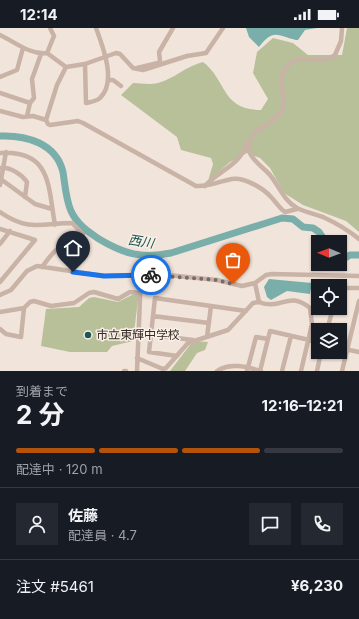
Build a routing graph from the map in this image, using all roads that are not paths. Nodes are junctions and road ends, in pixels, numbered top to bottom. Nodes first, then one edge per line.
1 (50, 28) edge
2 (96, 28) edge
3 (172, 28) edge
4 (223, 28) edge
5 (342, 28) edge
6 (0, 35) edge
7 (23, 48) junction
8 (47, 53) junction
9 (41, 54) junction
10 (106, 56) junction
11 (85, 64) junction
12 (66, 67) junction
13 (136, 68) junction
14 (0, 77) edge
15 (108, 80) junction
16 (121, 86) dead end
17 (0, 93) edge
18 (30, 103) junction
19 (0, 111) edge
20 (27, 116) junction
21 (46, 120) junction
22 (249, 143) junction
23 (0, 152) edge
24 (6, 152) junction
25 (2, 168) edge
26 (2, 180) junction
27 (0, 185) edge
28 (203, 187) junction
29 (25, 197) junction
30 (297, 208) junction
31 (52, 209) junction
32 (0, 212) edge
33 (55, 225) junction
34 (0, 229) edge
35 (10, 231) junction
36 (359, 239) edge
37 (0, 244) edge
38 (42, 267) junction
39 (141, 275) junction
40 (2, 276) edge
41 (359, 276) edge
42 (0, 282) edge
43 (254, 283) junction
44 (347, 288) edge
45 (359, 288) edge
46 (140, 293) junction
47 (0, 295) edge
48 (359, 301) edge
49 (259, 302) junction
50 (212, 306) junction
51 (24, 308) junction
52 (246, 311) junction
53 (0, 312) edge
54 (153, 316) junction
55 (209, 323) junction
56 (0, 329) edge
57 (151, 335) junction
58 (207, 336) junction
59 (291, 336) junction
60 (268, 339) junction
61 (193, 340) junction
62 (309, 340) junction
63 (347, 349) joint
64 (359, 352) edge
65 (177, 356) junction
66 (137, 358) junction
67 (320, 359) edge
68 (345, 359) edge
69 (248, 369) edge
70 (137, 371) edge
71 (217, 371) edge
72 (260, 371) edge
73 (282, 371) edge
74 (301, 371) edge
75 (317, 371) edge
76 (342, 371) edge

1 - 8 street
2 - 10 street
3 - 13 street
4 - 13 street
5 - 22 street
6 - 7 street
7 - 9 street
7 - 14 street
8 - 9 street
8 - 12 street
9 - 18 street
10 - 11 street
10 - 13 street
10 - 15 street
11 - 12 street
11 - 15 street
12 - 21 street
15 - 16 street
17 - 18 street
18 - 20 street
19 - 20 street
20 - 21 street
21 - 28 street
22 - 28 street
22 - 30 street
23 - 24 street
24 - 25 street
24 - 31 street
25 - 26 street
25 - 29 street
26 - 27 street
26 - 29 street
28 - 30 street
29 - 31 street
30 - 36 street
31 - 33 street
32 - 33 street
33 - 38 street
34 - 35 street
35 - 37 street
35 - 40 street
38 - 39 street
38 - 47 street
39 - 43 street
39 - 46 street
40 - 42 street
41 - 43 street
43 - 49 street
44 - 45 street
46 - 51 street
46 - 66 street
48 - 63 street
49 - 52 street
49 - 62 street
50 - 52 street
50 - 54 street
50 - 55 street
51 - 53 street
51 - 56 street
52 - 58 street
54 - 55 street
54 - 57 street
55 - 58 street
57 - 61 street
57 - 65 street
58 - 61 street
59 - 60 street
59 - 62 street
59 - 73 street
60 - 69 street
60 - 72 street
61 - 65 street
62 - 74 street
63 - 64 street
65 - 66 street
66 - 70 street
67 - 75 street
68 - 76 street
69 - 71 street
69 - 72 street

